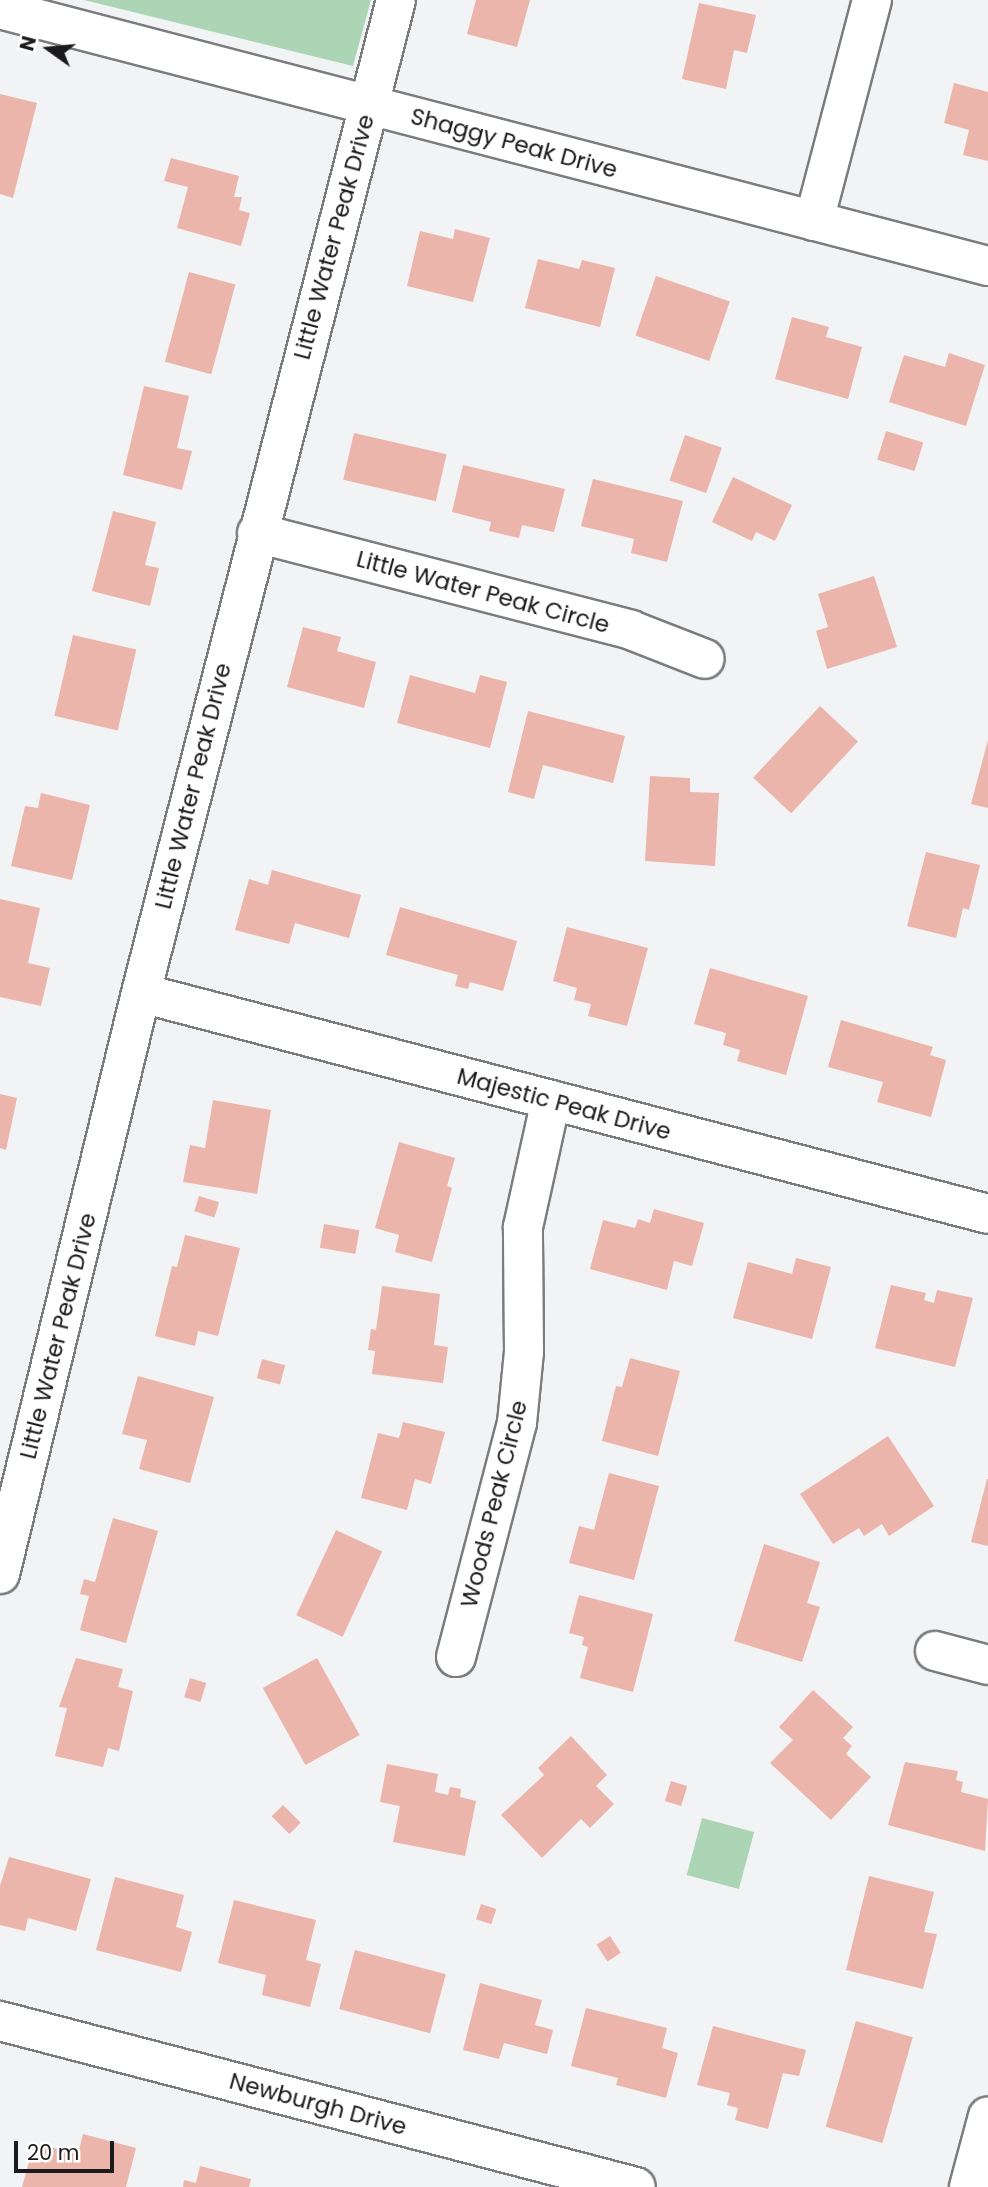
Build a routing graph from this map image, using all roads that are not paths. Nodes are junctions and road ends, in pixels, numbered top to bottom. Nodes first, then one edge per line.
1 (396, 0) edge
2 (872, 0) edge
3 (0, 9) edge
4 (369, 105) junction
5 (814, 221) junction
6 (988, 266) edge
7 (257, 533) junction
8 (705, 659) dead end
9 (141, 993) junction
10 (551, 1100) junction
11 (988, 1213) edge
12 (3, 1550) edge
13 (935, 1651) dead end
14 (456, 1657) dead end
15 (988, 1664) edge
16 (0, 2021) edge
17 (988, 2116) edge
18 (636, 2187) edge
19 (969, 2187) edge

1 - 4 street, Little Water Peak Drive
2 - 5 street
3 - 4 street, Shaggy Peak Drive
4 - 5 street, Shaggy Peak Drive
4 - 7 street, Little Water Peak Drive
5 - 6 street, Shaggy Peak Drive
7 - 8 street, Little Water Peak Circle
7 - 9 street, Little Water Peak Drive
9 - 10 street, Majestic Peak Drive
9 - 12 street, Little Water Peak Drive
10 - 11 street, Majestic Peak Drive
10 - 14 street, Woods Peak Circle
13 - 15 street
16 - 18 street, Newburgh Drive
17 - 19 street

